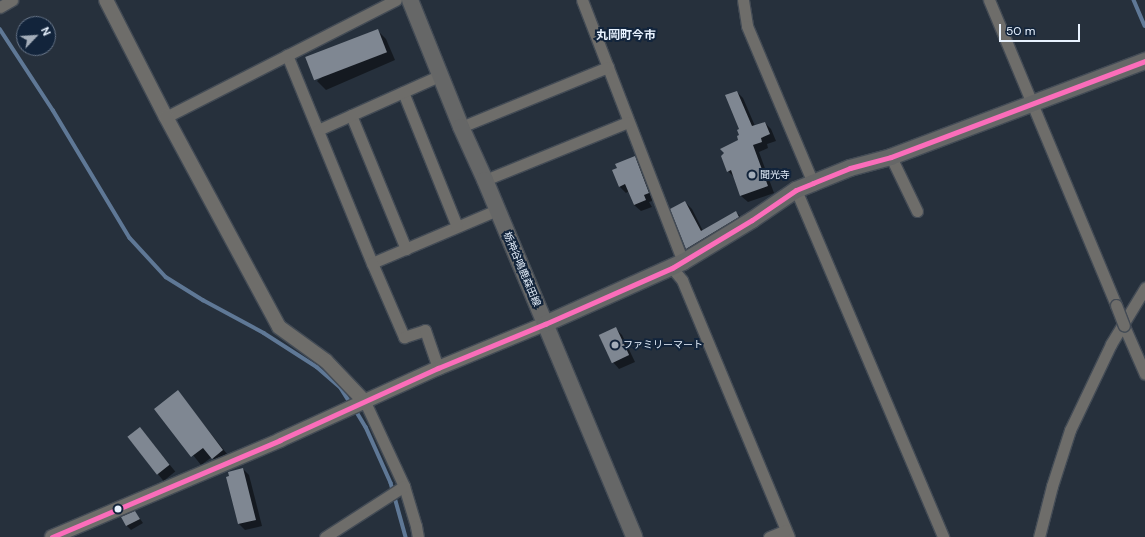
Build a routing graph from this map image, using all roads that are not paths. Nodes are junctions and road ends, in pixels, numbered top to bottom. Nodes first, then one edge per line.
1 (12, 0) edge
2 (106, 0) edge
3 (396, 0) edge
4 (410, 0) edge
5 (582, 0) edge
6 (743, 0) edge
7 (989, 0) edge
8 (0, 7) edge
9 (287, 55) junction
10 (1145, 62) edge
11 (608, 67) junction
12 (441, 75) junction
13 (403, 92) junction
14 (1032, 104) junction
15 (351, 115) junction
16 (166, 117) junction
17 (628, 122) junction
18 (461, 127) junction
19 (318, 130) junction
20 (891, 156) junction
21 (485, 180) junction
22 (813, 183) junction
23 (796, 190) junction
24 (497, 210) junction
25 (916, 211) dead end
26 (457, 226) junction
27 (406, 249) junction
28 (372, 263) junction
29 (677, 265) junction
30 (1145, 288) edge
31 (546, 324) junction
32 (438, 368) junction
33 (1145, 374) edge
34 (357, 405) junction
35 (404, 486) junction
36 (787, 533) edge
37 (52, 537) edge
38 (325, 537) edge
39 (418, 537) edge
40 (634, 537) edge
41 (769, 537) edge
42 (942, 537) edge
43 (1040, 537) edge

1 - 8 street
2 - 16 street
3 - 9 street
4 - 12 main road, 栃神谷鳴鹿森田線
5 - 11 street
6 - 22 street
7 - 14 street
9 - 16 street
9 - 19 street
10 - 14 main road
11 - 17 street
11 - 18 street
12 - 13 street
12 - 18 main road, 栃神谷鳴鹿森田線
13 - 15 street
13 - 26 street
14 - 20 main road
14 - 33 street, bridge
15 - 19 street
15 - 27 street
16 - 34 street
17 - 21 street
17 - 29 street
18 - 21 main road, 栃神谷鳴鹿森田線
19 - 28 street
20 - 22 main road
20 - 25 street
21 - 24 main road, 栃神谷鳴鹿森田線
22 - 23 main road
23 - 29 main road
23 - 42 street
24 - 26 street
24 - 31 main road, 栃神谷鳴鹿森田線
26 - 27 street
27 - 28 street
28 - 32 street
29 - 31 main road
29 - 36 street
30 - 43 street
31 - 32 street
31 - 40 main road, 栃神谷鳴鹿森田線
32 - 34 street
34 - 35 street
34 - 37 street
35 - 38 street
35 - 39 street
36 - 41 street

